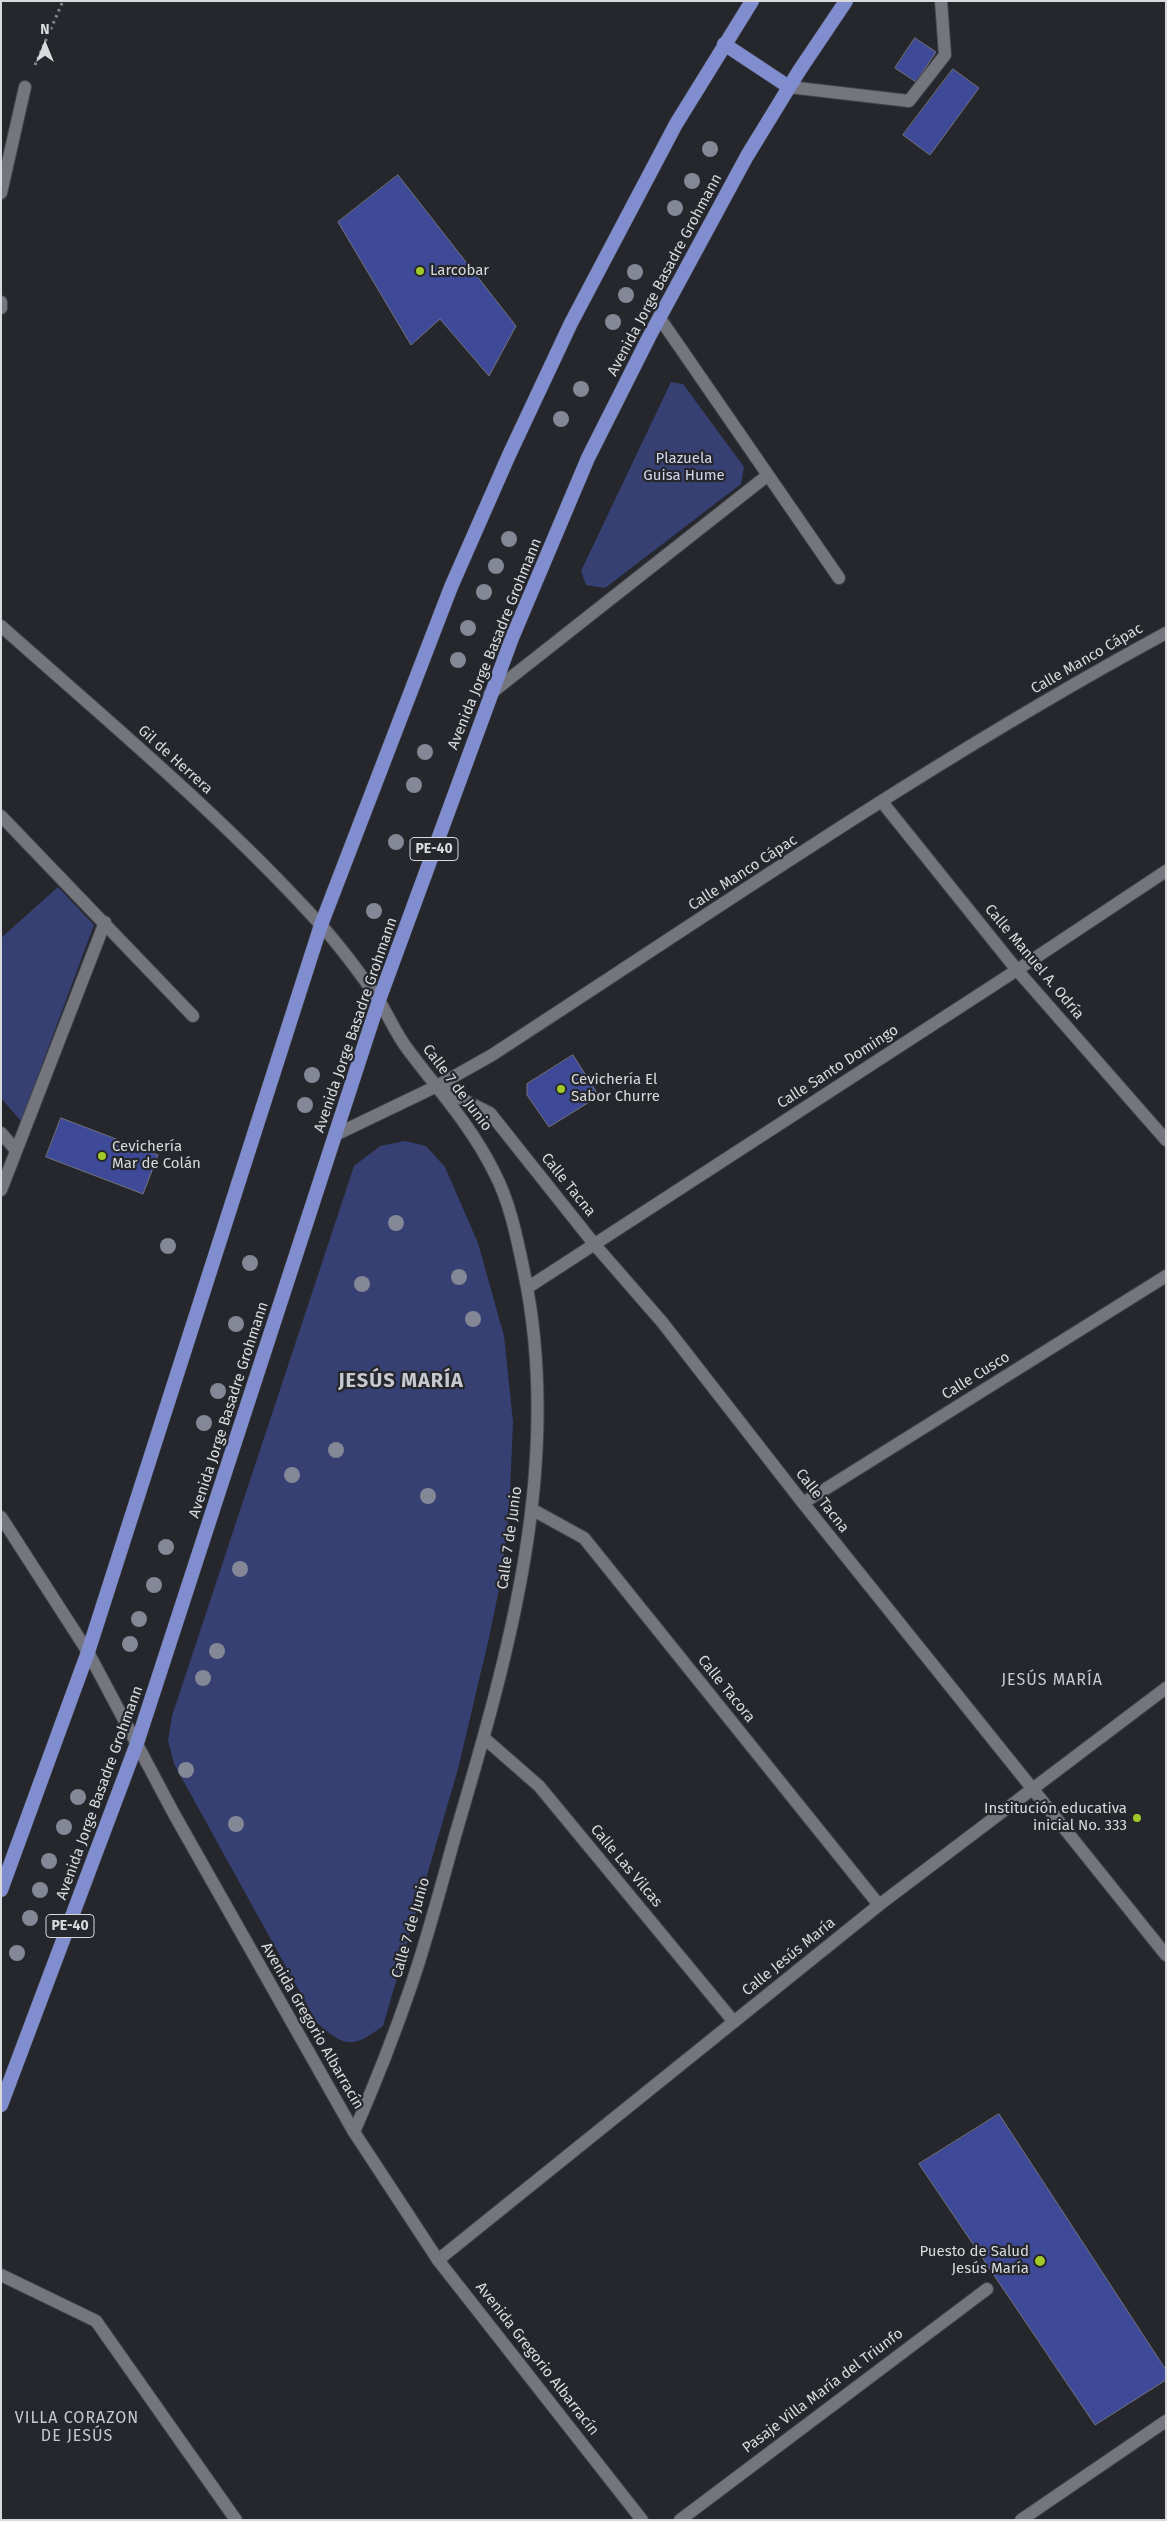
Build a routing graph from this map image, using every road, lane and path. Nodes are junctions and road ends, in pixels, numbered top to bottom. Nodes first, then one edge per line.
1 (63, 1) edge
2 (752, 1) edge
3 (846, 1) edge
4 (941, 1) edge
5 (724, 44) junction
6 (789, 87) junction
7 (25, 88) joint
8 (1, 193) edge
9 (1, 302) edge
10 (1, 308) edge
11 (659, 317) junction
12 (768, 475) junction
13 (839, 578) dead end
14 (1, 626) edge
15 (1166, 633) edge
16 (490, 694) junction
17 (882, 802) junction
18 (1, 816) edge
19 (1166, 871) edge
20 (105, 922) junction
21 (321, 925) junction
22 (1017, 970) junction
23 (379, 1000) junction
24 (193, 1016) dead end
25 (437, 1086) junction
26 (1, 1133) edge
27 (335, 1135) junction
28 (1166, 1140) edge
29 (16, 1150) junction
30 (1, 1190) edge
31 (595, 1245) junction
32 (1166, 1276) edge
33 (527, 1288) junction
34 (803, 1503) junction
35 (533, 1510) junction
36 (1, 1517) edge
37 (88, 1652) junction
38 (1166, 1688) edge
39 (484, 1738) junction
40 (136, 1746) junction
41 (1033, 1789) junction
42 (1, 1890) edge
43 (879, 1905) junction
44 (1166, 1955) edge
45 (734, 2022) junction
46 (1, 2105) edge
47 (354, 2132) junction
48 (438, 2260) junction
49 (1, 2276) edge
50 (986, 2289) dead end
51 (1166, 2421) edge
52 (236, 2520) edge
53 (642, 2520) edge
54 (680, 2520) edge
55 (1021, 2520) edge

1 - 7 path
2 - 5 highway
3 - 6 highway, Avenida Jorge Basadre Grohmann / PE-40
4 - 6 street
5 - 6 highway
5 - 21 highway
6 - 11 highway, Avenida Jorge Basadre Grohmann / PE-40
7 - 8 street
9 - 10 street
11 - 12 street
11 - 16 highway, Avenida Jorge Basadre Grohmann / PE-40
12 - 13 street
12 - 16 street
14 - 21 street, Gil de Herrera
15 - 17 street, Calle Manco Cápac
16 - 23 highway, Avenida Jorge Basadre Grohmann / PE-40
17 - 22 street, Calle Manuel A. Odría
17 - 25 street, Calle Manco Cápac
18 - 20 street
19 - 22 street, Calle Santo Domingo
20 - 24 street
20 - 29 street
21 - 23 street, Calle 7 de Junio
21 - 37 highway
22 - 28 street, Calle Manuel A. Odría
22 - 31 street, Calle Santo Domingo
23 - 25 street, Calle 7 de Junio
23 - 27 highway, Avenida Jorge Basadre Grohmann / PE-40
25 - 27 street, Calle Manco Cápac
25 - 31 street, Calle Tacna
25 - 33 street, Calle 7 de Junio
26 - 29 street
27 - 40 highway, Avenida Jorge Basadre Grohmann / PE-40
29 - 30 street
31 - 33 street, Calle Santo Domingo
31 - 34 street, Calle Tacna
32 - 34 street, Calle Cusco
33 - 35 street, Calle 7 de Junio
34 - 41 street, Calle Tacna
35 - 39 street, Calle 7 de Junio
35 - 43 street, Calle Tacora
36 - 37 street, Avenida Gregorio Albarracín
37 - 40 street, Avenida Gregorio Albarracín
37 - 42 highway
38 - 41 street, Calle Jesús María
39 - 45 street, Calle Las Vilcas
39 - 47 street, Calle 7 de Junio
40 - 46 highway, Avenida Jorge Basadre Grohmann / PE-40
40 - 47 street, Avenida Gregorio Albarracín
41 - 43 street, Calle Jesús María
41 - 44 street, Calle Tacna
43 - 45 street, Calle Jesús María
45 - 48 street, Calle Jesús María
47 - 48 street, Avenida Gregorio Albarracín
48 - 53 street, Avenida Gregorio Albarracín
49 - 52 street
50 - 54 street, Pasaje Villa María del Triunfo
51 - 55 street

